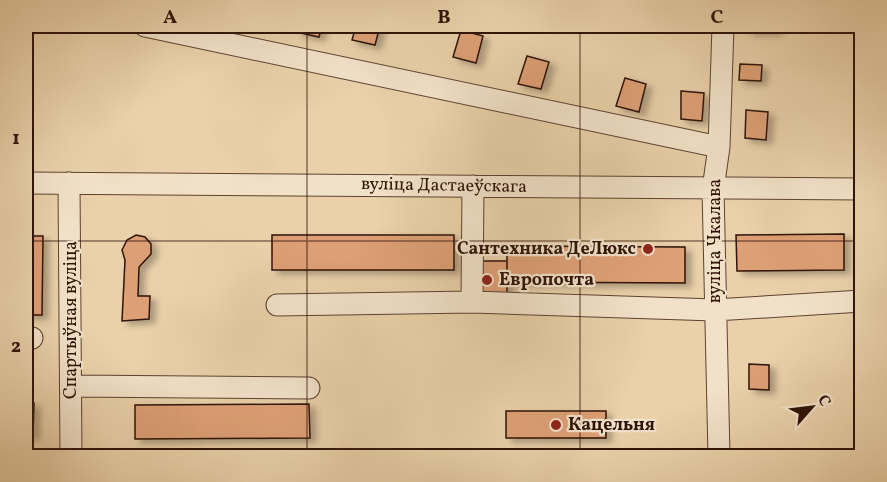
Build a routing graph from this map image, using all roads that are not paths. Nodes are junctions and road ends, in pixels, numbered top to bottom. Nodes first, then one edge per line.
1 (145, 26) edge
2 (723, 26) edge
3 (718, 147) junction
4 (26, 183) edge
5 (69, 183) junction
6 (473, 186) junction
7 (713, 189) junction
8 (861, 189) edge
9 (472, 302) junction
10 (861, 302) edge
11 (276, 305) dead end
12 (716, 310) junction
13 (72, 386) junction
14 (309, 388) dead end
15 (71, 456) edge
16 (719, 456) edge

1 - 3 street
2 - 3 street, вуліца Чкалава
3 - 7 street, вуліца Чкалава
4 - 5 street, вуліца Дастаеўскага
5 - 6 street, вуліца Дастаеўскага
5 - 13 street, Спартыўная вуліца
6 - 7 street, вуліца Дастаеўскага
6 - 9 street
7 - 8 street, вуліца Дастаеўскага
7 - 12 street, вуліца Чкалава
9 - 11 street
9 - 12 street
10 - 12 street
12 - 16 street, вуліца Чкалава
13 - 14 street
13 - 15 street, Спартыўная вуліца

